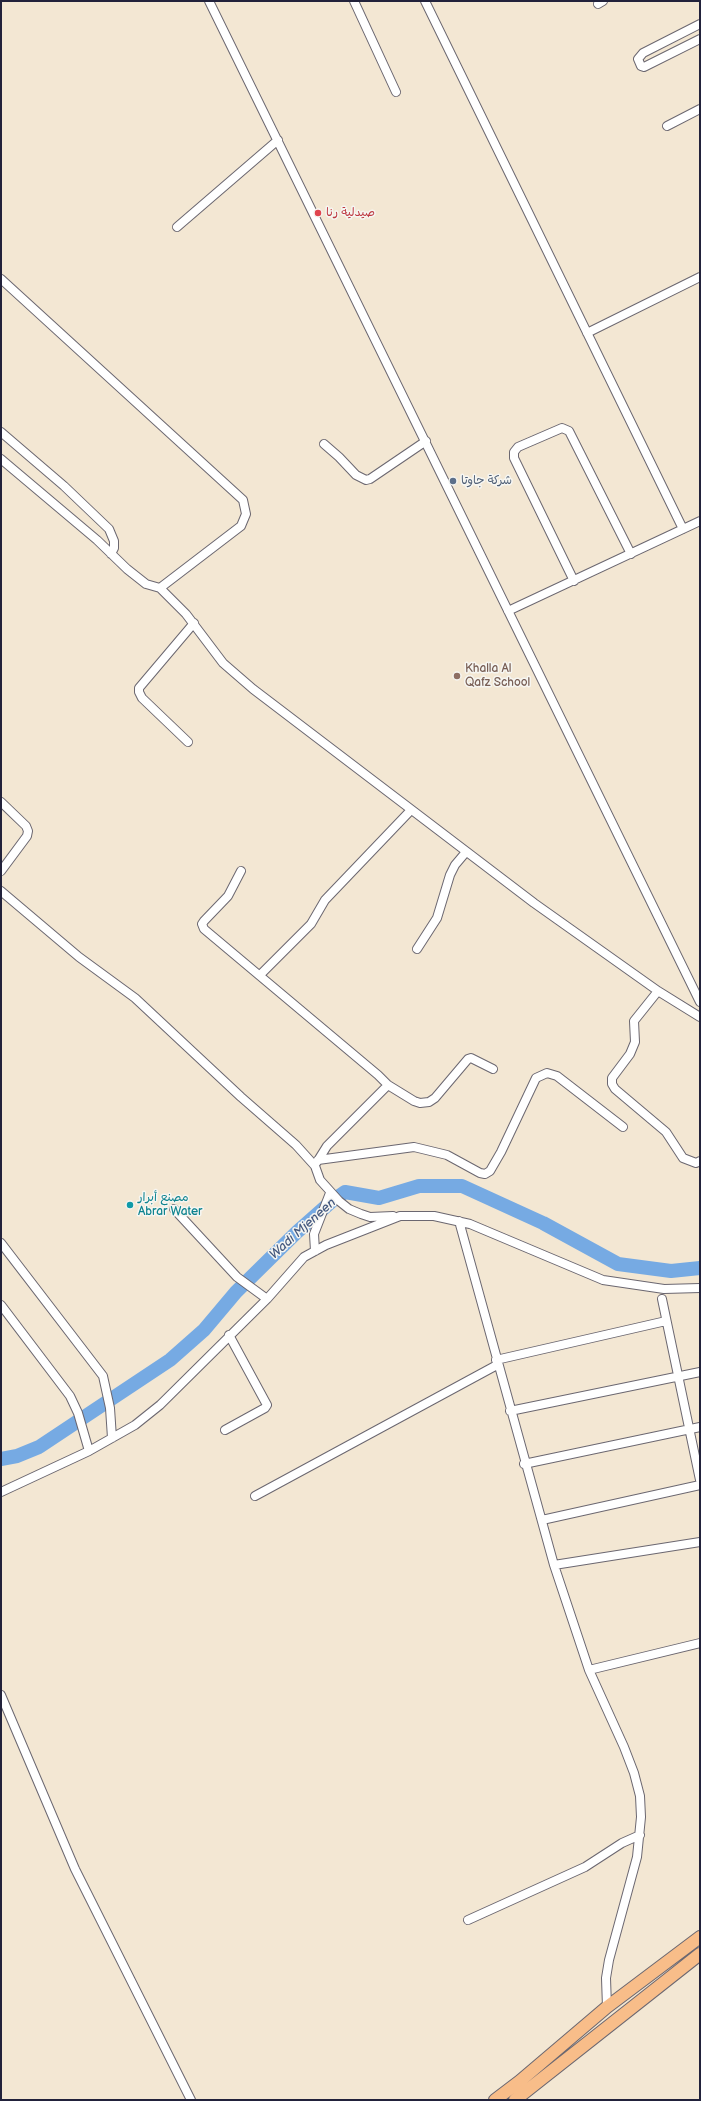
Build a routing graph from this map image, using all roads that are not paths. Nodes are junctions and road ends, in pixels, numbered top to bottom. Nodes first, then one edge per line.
1 (209, 1) edge
2 (354, 1) edge
3 (425, 1) edge
4 (700, 24) edge
5 (700, 39) edge
6 (396, 92) dead end
7 (700, 109) edge
8 (667, 126) dead end
9 (278, 140) junction
10 (177, 227) dead end
11 (700, 277) edge
12 (1, 279) edge
13 (587, 333) junction
14 (1, 432) edge
15 (426, 441) junction
16 (324, 444) dead end
17 (1, 459) edge
18 (699, 524) edge
19 (683, 529) junction
20 (111, 554) junction
21 (631, 554) junction
22 (574, 582) junction
23 (160, 588) junction
24 (508, 611) junction
25 (194, 623) junction
26 (188, 742) dead end
27 (1, 802) edge
28 (411, 810) junction
29 (466, 852) junction
30 (1, 871) edge
31 (242, 871) dead end
32 (1, 891) edge
33 (417, 949) dead end
34 (260, 976) junction
35 (697, 987) edge
36 (658, 990) junction
37 (700, 1002) edge
38 (700, 1017) edge
39 (493, 1069) dead end
40 (388, 1085) junction
41 (622, 1127) dead end
42 (700, 1161) edge
43 (316, 1163) junction
44 (330, 1193) junction
45 (174, 1209) dead end
46 (400, 1216) junction
47 (459, 1220) junction
48 (1, 1243) edge
49 (315, 1251) junction
50 (700, 1288) edge
51 (267, 1299) junction
52 (662, 1299) dead end
53 (2, 1309) edge
54 (666, 1321) junction
55 (229, 1335) junction
56 (497, 1362) junction
57 (700, 1372) edge
58 (678, 1377) junction
59 (510, 1411) junction
60 (700, 1427) edge
61 (689, 1429) junction
62 (225, 1430) dead end
63 (112, 1438) junction
64 (88, 1451) junction
65 (524, 1464) junction
66 (700, 1480) edge
67 (700, 1485) edge
68 (1, 1492) edge
69 (255, 1496) dead end
70 (542, 1520) junction
71 (700, 1542) edge
72 (554, 1565) junction
73 (700, 1643) edge
74 (589, 1670) junction
75 (1, 1695) edge
76 (640, 1835) junction
77 (468, 1920) dead end
78 (700, 1937) edge
79 (700, 1954) edge
80 (607, 2006) junction
81 (192, 2100) edge
82 (495, 2100) edge
83 (515, 2100) edge

1 - 9 street
2 - 6 street
3 - 13 street
4 - 5 street
7 - 8 street
9 - 10 street
9 - 15 street
11 - 13 street
12 - 23 street
13 - 19 street
14 - 20 street
15 - 16 street
15 - 24 street
17 - 20 street
18 - 19 street
19 - 21 street
20 - 23 street
21 - 22 street
21 - 22 street
22 - 24 street
23 - 25 street
24 - 35 street
25 - 26 street
25 - 28 street
27 - 30 street
28 - 29 street
28 - 34 street
29 - 33 street
29 - 36 street
31 - 34 street
32 - 43 street
34 - 40 street
35 - 37 street
36 - 38 street
36 - 42 street
39 - 40 street
40 - 43 street
41 - 43 street
43 - 44 street
44 - 46 street
44 - 49 street
45 - 51 street
46 - 47 street
46 - 49 street
47 - 50 street
47 - 56 street
48 - 63 street
49 - 51 street
51 - 55 street
52 - 54 street
53 - 64 street
54 - 56 street
54 - 58 street
55 - 62 street
55 - 63 street
56 - 59 street
56 - 69 street
57 - 58 street
58 - 59 street
58 - 61 street
59 - 65 street
60 - 61 street
61 - 65 street
61 - 66 street
63 - 64 street
64 - 68 street
65 - 70 street
67 - 70 street
70 - 72 street
71 - 72 street
72 - 74 street
73 - 74 street
74 - 76 street
75 - 81 street
76 - 77 street
76 - 80 street
78 - 80 highway
79 - 83 highway
80 - 82 highway

